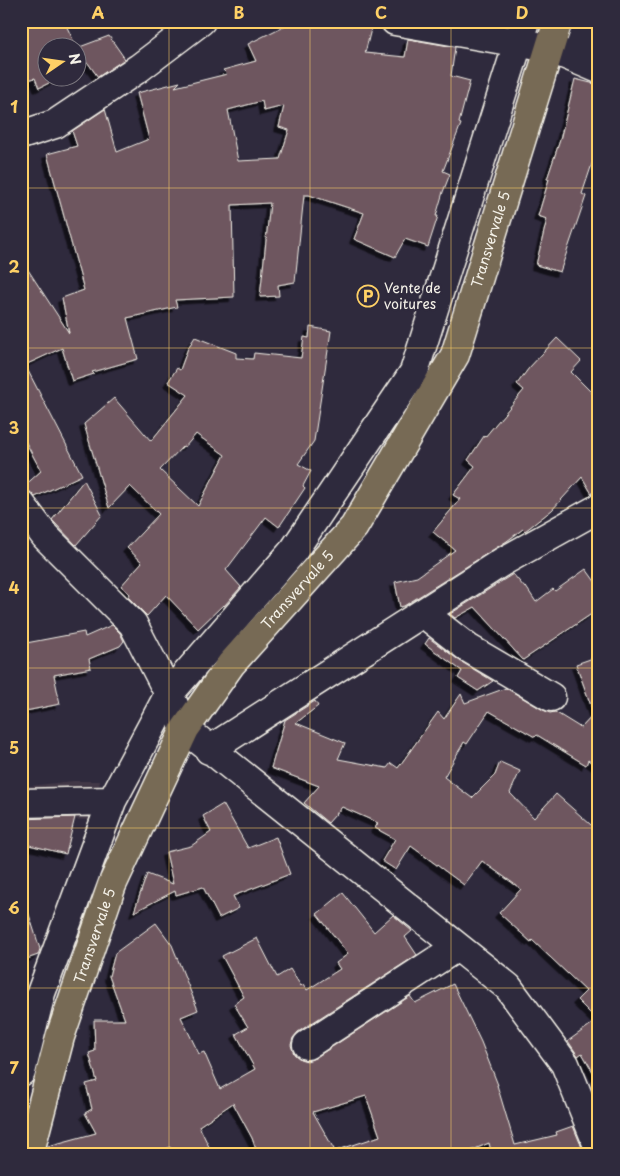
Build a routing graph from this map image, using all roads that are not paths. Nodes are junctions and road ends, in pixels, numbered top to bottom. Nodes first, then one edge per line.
1 (201, 21) edge
2 (395, 21) edge
3 (558, 21) edge
4 (589, 21) edge
5 (522, 32) edge
6 (549, 48) junction
7 (587, 64) edge
8 (21, 135) edge
9 (21, 504) edge
10 (599, 508) edge
11 (423, 613) junction
12 (169, 694) junction
13 (551, 697) dead end
14 (185, 729) junction
15 (209, 750) junction
16 (112, 801) junction
17 (21, 803) edge
18 (457, 947) junction
19 (307, 1045) dead end
20 (21, 1072) edge
21 (599, 1148) edge
22 (28, 1155) edge

1 - 8 street
2 - 5 street
3 - 6 main road, Transvervale 5
4 - 7 street
5 - 6 street
5 - 12 street
6 - 7 street
6 - 14 main road, Transvervale 5
9 - 12 street
10 - 11 street
11 - 13 street
11 - 15 street
12 - 14 street
12 - 16 street
14 - 15 street
14 - 22 main road, Transvervale 5
15 - 18 street
16 - 17 street
16 - 20 street
18 - 19 street
18 - 21 street

